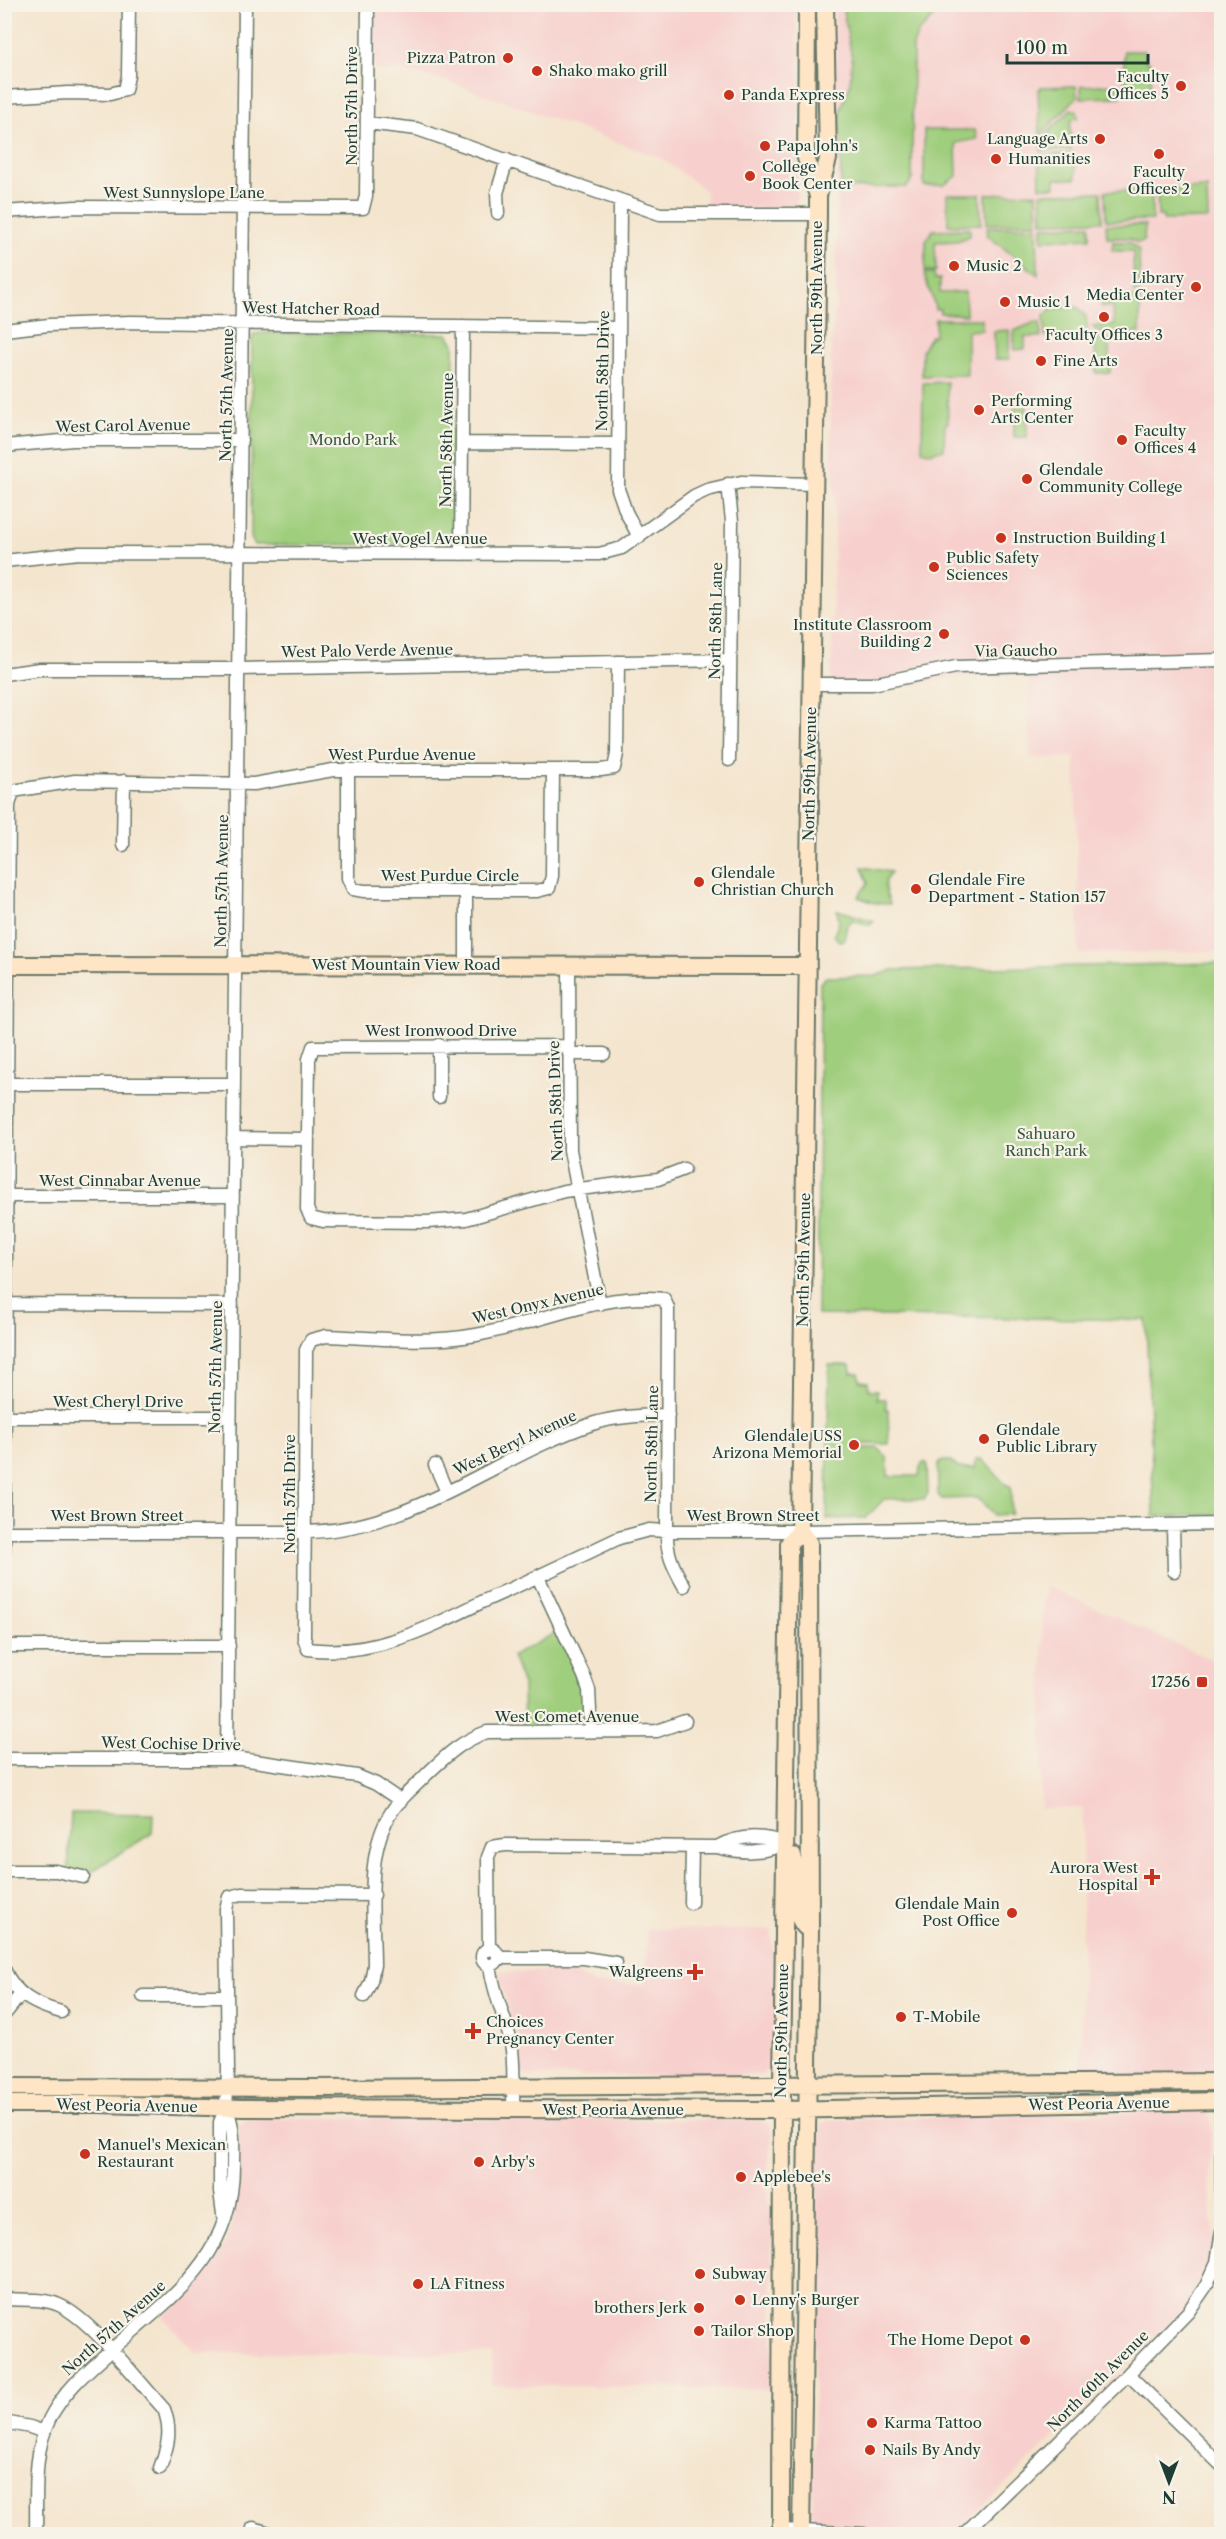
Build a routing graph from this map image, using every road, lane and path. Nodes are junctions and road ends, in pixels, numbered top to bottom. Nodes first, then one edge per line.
1 (129, 4) edge
2 (245, 4) edge
3 (368, 4) edge
4 (807, 4) edge
5 (825, 4) edge
6 (806, 36) junction
7 (4, 97) edge
8 (827, 114) junction
9 (367, 123) junction
10 (507, 160) junction
11 (818, 196) junction
12 (620, 200) junction
13 (243, 208) junction
14 (363, 208) joint
15 (4, 212) edge
16 (498, 213) dead end
17 (818, 214) junction
18 (242, 323) junction
19 (463, 326) junction
20 (618, 328) junction
21 (4, 330) edge
22 (241, 440) junction
23 (462, 443) junction
24 (617, 444) junction
25 (4, 446) edge
26 (728, 484) junction
27 (815, 484) junction
28 (639, 537) junction
29 (461, 554) junction
30 (240, 555) junction
31 (4, 561) edge
32 (730, 660) junction
33 (1221, 660) edge
34 (618, 662) junction
35 (239, 669) junction
36 (4, 674) edge
37 (812, 684) junction
38 (729, 760) dead end
39 (348, 770) junction
40 (553, 770) junction
41 (124, 782) junction
42 (238, 783) junction
43 (123, 845) dead end
44 (465, 891) junction
45 (7, 964) edge
46 (236, 964) junction
47 (466, 966) junction
48 (808, 966) junction
49 (569, 967) junction
50 (439, 1045) junction
51 (569, 1050) junction
52 (604, 1054) dead end
53 (8, 1084) junction
54 (234, 1084) junction
55 (439, 1097) dead end
56 (234, 1138) junction
57 (308, 1139) junction
58 (684, 1169) dead end
59 (576, 1189) junction
60 (7, 1196) junction
61 (233, 1196) junction
62 (664, 1299) joint
63 (6, 1304) junction
64 (600, 1304) junction
65 (232, 1305) junction
66 (311, 1340) joint
67 (668, 1415) junction
68 (5, 1417) edge
69 (230, 1417) junction
70 (435, 1465) dead end
71 (447, 1492) junction
72 (1221, 1524) edge
73 (1173, 1525) junction
74 (230, 1531) junction
75 (666, 1531) junction
76 (800, 1531) junction
77 (5, 1532) edge
78 (305, 1532) junction
79 (4, 1551) edge
80 (1174, 1571) dead end
81 (538, 1577) junction
82 (684, 1586) dead end
83 (4, 1646) edge
84 (229, 1646) junction
85 (308, 1649) joint
86 (685, 1721) dead end
87 (591, 1731) junction
88 (226, 1758) junction
89 (4, 1759) edge
90 (401, 1801) junction
91 (785, 1843) junction
92 (692, 1847) junction
93 (4, 1872) edge
94 (83, 1877) dead end
95 (374, 1895) junction
96 (691, 1903) dead end
97 (810, 1930) junction
98 (492, 1958) junction
99 (615, 1963) dead end
100 (4, 1969) edge
101 (21, 1994) junction
102 (143, 1996) dead end
103 (226, 1996) junction
104 (364, 1996) dead end
105 (61, 2012) dead end
106 (4, 2015) edge
107 (1221, 2082) edge
108 (782, 2084) junction
109 (809, 2084) junction
110 (1009, 2084) junction
111 (514, 2086) junction
112 (4, 2087) edge
113 (227, 2087) junction
114 (1221, 2101) edge
115 (4, 2104) edge
116 (1010, 2106) junction
117 (226, 2108) junction
118 (513, 2109) junction
119 (781, 2110) junction
120 (808, 2110) junction
121 (1221, 2206) edge
122 (1221, 2231) edge
123 (4, 2300) edge
124 (110, 2350) junction
125 (1128, 2374) junction
126 (4, 2422) edge
127 (44, 2432) junction
128 (1221, 2466) edge
129 (160, 2468) dead end
130 (253, 2528) dead end
131 (802, 2532) edge
132 (779, 2533) edge
133 (36, 2535) edge
134 (272, 2535) edge
135 (864, 2535) edge
136 (964, 2535) edge

1 - 7 street
2 - 13 street, North 57th Avenue
3 - 9 street, North 57th Drive
4 - 6 main road, North 59th Avenue
5 - 8 main road, North 59th Avenue
6 - 8 main road
6 - 11 main road, North 59th Avenue
8 - 11 main road, North 59th Avenue
9 - 10 street
9 - 14 street, North 57th Drive
10 - 12 street
10 - 16 street
11 - 17 main road, North 59th Avenue
12 - 17 street
12 - 20 street, North 58th Drive
13 - 14 street, West Sunnyslope Lane
13 - 15 street, West Sunnyslope Lane
13 - 18 street, North 57th Avenue
17 - 27 main road, North 59th Avenue
18 - 19 street, West Hatcher Road
18 - 21 street, West Hatcher Road
18 - 22 street, North 57th Avenue
19 - 20 street, West Hatcher Road
19 - 23 street, North 58th Avenue
20 - 24 street, North 58th Drive
22 - 25 street, West Carol Avenue
22 - 30 street, North 57th Avenue
23 - 24 street
23 - 29 street, North 58th Avenue
24 - 28 street, North 58th Drive
26 - 27 street, West Vogel Avenue
26 - 28 street, West Vogel Avenue
26 - 32 street, North 58th Lane
27 - 37 main road, North 59th Avenue
28 - 29 street, West Vogel Avenue
29 - 30 street, West Vogel Avenue
30 - 31 street, West Vogel Avenue
30 - 35 street, North 57th Avenue
32 - 34 street, West Palo Verde Avenue
32 - 38 street, North 58th Lane
33 - 37 street, Via Gaucho
34 - 35 street, West Palo Verde Avenue
34 - 40 street, West Purdue Avenue
35 - 36 street, West Palo Verde Avenue
35 - 42 street, North 57th Avenue
37 - 48 main road, North 59th Avenue
39 - 40 street, West Purdue Avenue
39 - 42 street, West Purdue Avenue
39 - 44 street, West Purdue Circle
40 - 44 street, West Purdue Circle
41 - 42 street, West Purdue Avenue
41 - 43 street
41 - 45 street, West Purdue Avenue
42 - 46 street, North 57th Avenue
44 - 47 street
45 - 46 main road, West Mountain View Road
45 - 53 street
46 - 47 main road, West Mountain View Road
46 - 54 street, North 57th Avenue
47 - 49 main road, West Mountain View Road
48 - 49 main road, West Mountain View Road
48 - 76 main road, North 59th Avenue
49 - 51 street, North 58th Drive
50 - 51 street, West Ironwood Drive
50 - 55 street
50 - 57 street, West Ironwood Drive
51 - 52 street, West Ironwood Drive
51 - 59 street, North 58th Drive
53 - 54 street
53 - 60 street
54 - 56 street, North 57th Avenue
56 - 57 street
56 - 61 street, North 57th Avenue
57 - 59 street
58 - 59 street
59 - 64 street, North 58th Drive
60 - 61 street, West Cinnabar Avenue
60 - 63 street
61 - 65 street, North 57th Avenue
62 - 64 street, West Onyx Avenue
62 - 67 street, North 58th Lane
63 - 65 street
63 - 68 street
64 - 66 street, West Onyx Avenue
65 - 69 street, North 57th Avenue
66 - 78 street, North 57th Drive
67 - 71 street, West Beryl Avenue
67 - 75 street, North 58th Lane
68 - 69 street, West Cheryl Drive
68 - 77 street
69 - 74 street, North 57th Avenue
70 - 71 street, West Beryl Avenue
71 - 78 street, West Beryl Avenue
72 - 73 street, West Brown Street
73 - 76 street, West Brown Street
73 - 80 street
74 - 77 street, West Brown Street
74 - 78 street, West Beryl Avenue
74 - 84 street, North 57th Avenue
75 - 76 street, West Brown Street
75 - 81 street, West Brown Street
75 - 82 street, North 58th Lane
76 - 91 main road, North 59th Avenue
76 - 97 main road, North 59th Avenue
77 - 79 street
78 - 85 street, North 57th Drive
81 - 85 street, West Brown Street
81 - 87 street
83 - 84 street
84 - 88 street, North 57th Avenue
86 - 87 street, West Comet Avenue
87 - 90 street, West Comet Avenue
88 - 89 street, West Cochise Drive
88 - 90 street, West Cochise Drive
90 - 95 street
91 - 92 street
91 - 97 main road
91 - 108 main road, North 59th Avenue
92 - 96 street
92 - 98 street
93 - 94 street
95 - 103 street, North 57th Avenue
95 - 104 street
97 - 109 main road, North 59th Avenue
98 - 99 street
98 - 111 street
100 - 101 street
101 - 105 street
101 - 106 street
102 - 103 street
103 - 113 street, North 57th Avenue
107 - 110 main road, West Peoria Avenue
107 - 114 street
108 - 109 main road, West Peoria Avenue
108 - 111 main road, West Peoria Avenue
108 - 119 main road, North 59th Avenue
109 - 110 main road, West Peoria Avenue
109 - 120 main road, North 59th Avenue
110 - 116 main road
111 - 113 main road, West Peoria Avenue
111 - 118 street
112 - 113 main road, West Peoria Avenue
113 - 117 street, North 57th Avenue
114 - 116 main road, West Peoria Avenue
114 - 121 street
115 - 117 main road, West Peoria Avenue
116 - 120 main road, West Peoria Avenue
117 - 118 main road, West Peoria Avenue
117 - 124 street, North 57th Avenue
118 - 119 main road, West Peoria Avenue
119 - 120 main road, West Peoria Avenue
119 - 132 main road, North 59th Avenue
120 - 131 main road, North 59th Avenue
122 - 125 street, North 60th Avenue
123 - 124 street
124 - 127 street, North 57th Avenue
124 - 129 street
125 - 128 street
125 - 136 street, North 60th Avenue
126 - 127 street
127 - 133 street, North 57th Avenue
130 - 134 street
131 - 132 street
131 - 135 street

